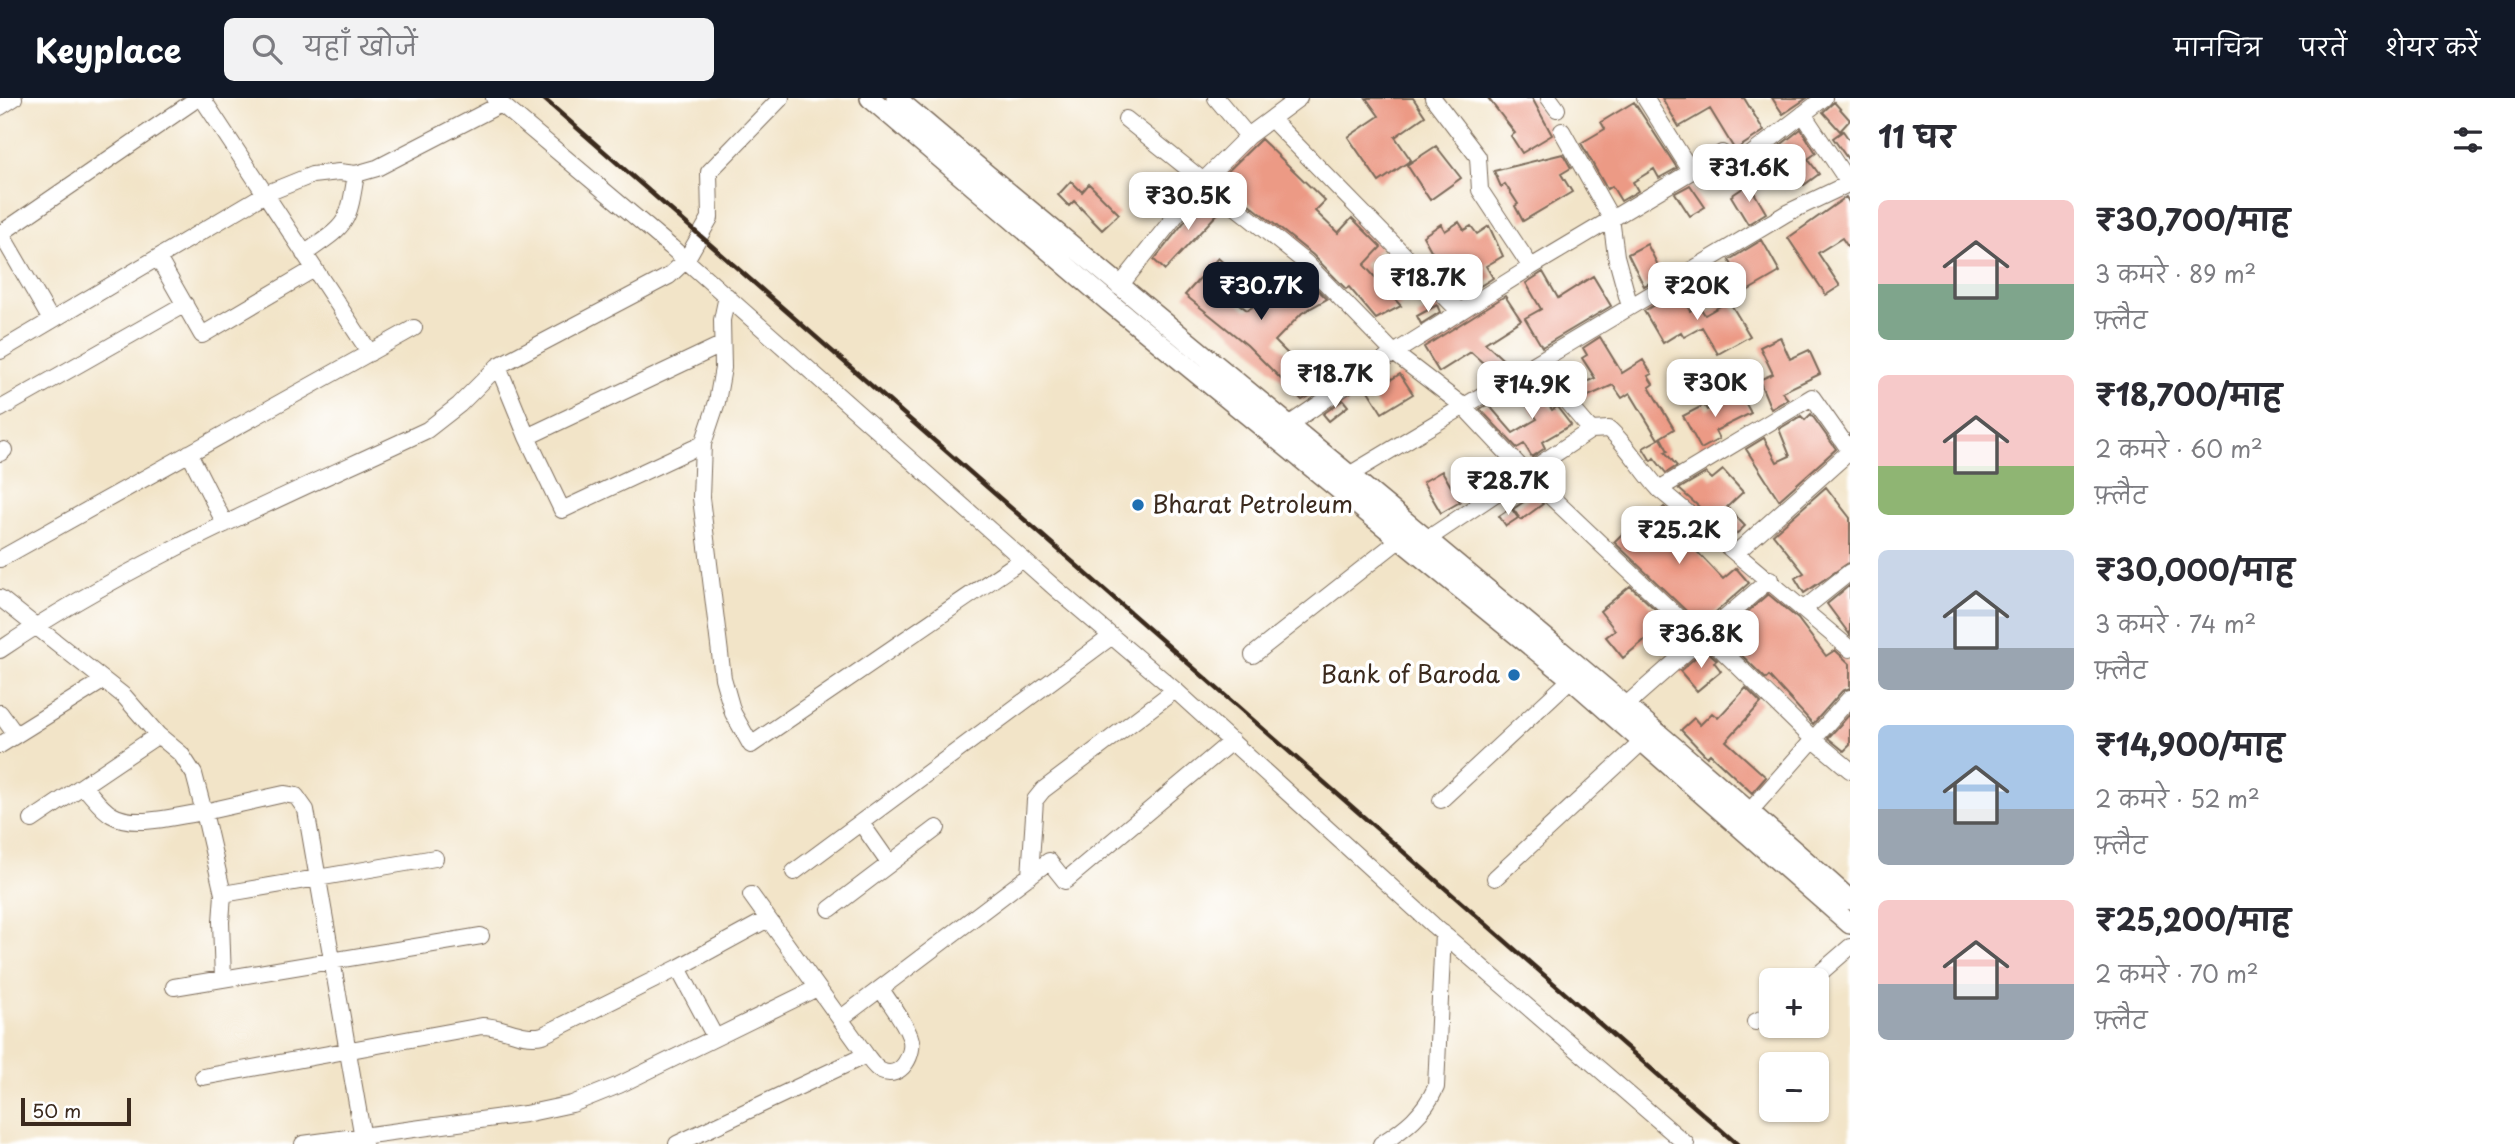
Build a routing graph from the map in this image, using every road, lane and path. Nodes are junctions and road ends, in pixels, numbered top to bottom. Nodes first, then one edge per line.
1 (14, 98) edge
2 (200, 98) edge
3 (781, 98) edge
4 (870, 98) edge
5 (896, 98) edge
6 (1216, 98) edge
7 (1299, 98) edge
8 (1433, 98) edge
9 (1645, 98) edge
10 (1824, 98) edge
11 (497, 101) edge
12 (0, 107) edge
13 (1803, 114) junction
14 (1126, 119) dead end
15 (1271, 120) junction
16 (1562, 131) dead end
17 (1248, 136) junction
18 (1691, 171) junction
19 (356, 174) junction
20 (1203, 181) junction
21 (1850, 183) edge
22 (265, 194) junction
23 (1611, 218) junction
24 (0, 233) edge
25 (304, 254) junction
26 (158, 258) junction
27 (686, 260) junction
28 (1531, 267) junction
29 (314, 269) junction
30 (1119, 287) junction
31 (727, 296) junction
32 (185, 304) junction
33 (1630, 307) junction
34 (1459, 311) junction
35 (51, 320) junction
36 (414, 328) dead end
37 (721, 345) junction
38 (0, 351) edge
39 (370, 353) junction
40 (1394, 353) junction
41 (498, 366) junction
42 (1536, 366) junction
43 (1463, 406) junction
44 (0, 409) edge
45 (1287, 426) junction
46 (1591, 430) junction
47 (527, 437) junction
48 (703, 444) junction
49 (1850, 451) edge
50 (189, 453) junction
51 (1527, 474) junction
52 (1349, 475) junction
53 (1659, 489) junction
54 (225, 524) junction
55 (1399, 540) junction
56 (1426, 540) junction
57 (1737, 552) junction
58 (0, 559) edge
59 (1023, 559) junction
60 (1850, 572) edge
61 (1770, 579) junction
62 (0, 598) edge
63 (1805, 608) junction
64 (36, 626) junction
65 (1112, 636) junction
66 (1703, 637) junction
67 (1850, 649) edge
68 (0, 650) edge
69 (1253, 655) dead end
70 (1572, 679) junction
71 (104, 680) junction
72 (1175, 690) junction
73 (1850, 698) edge
74 (1626, 705) junction
75 (0, 713) edge
76 (16, 735) junction
77 (158, 735) junction
78 (1813, 739) junction
79 (1232, 741) junction
80 (1643, 741) junction
81 (0, 744) edge
82 (1850, 770) edge
83 (84, 788) junction
84 (1441, 800) dead end
85 (204, 811) junction
86 (1750, 811) junction
87 (32, 820) dead end
88 (860, 822) junction
89 (937, 828) dead end
90 (435, 858) dead end
91 (889, 863) junction
92 (794, 872) dead end
93 (1030, 876) junction
94 (317, 877) junction
95 (1495, 878) dead end
96 (223, 894) junction
97 (751, 895) dead end
98 (1850, 900) edge
99 (830, 909) dead end
100 (768, 919) junction
101 (1850, 924) edge
102 (1443, 933) junction
103 (481, 936) dead end
104 (1850, 947) edge
105 (331, 960) junction
106 (678, 968) junction
107 (1826, 968) edge
108 (223, 979) junction
109 (174, 987) dead end
110 (817, 988) junction
111 (881, 989) junction
112 (840, 1019) junction
113 (1759, 1020) edge
114 (1755, 1022) dead end
115 (715, 1037) junction
116 (347, 1052) junction
117 (866, 1055) junction
118 (203, 1077) dead end
119 (363, 1139) edge
120 (303, 1144) edge
121 (677, 1144) edge
122 (1381, 1144) edge
123 (1686, 1144) edge

1 - 12 street
2 - 22 street
2 - 24 street
3 - 27 street
4 - 55 main road
5 - 30 main road
6 - 17 street
7 - 15 street
8 - 28 street
9 - 18 street
10 - 13 street
11 - 19 street
11 - 27 street
13 - 18 street
13 - 21 street
14 - 20 street
15 - 17 street
15 - 34 street
16 - 23 street
17 - 20 street
18 - 23 street
19 - 22 street
19 - 25 street
20 - 30 street
20 - 40 street
21 - 33 street
22 - 25 street
22 - 26 street
23 - 28 street
23 - 33 street
24 - 35 street
25 - 29 street
26 - 32 street
26 - 35 street
27 - 31 street
27 - 41 street
28 - 34 street
29 - 32 street
29 - 39 street
30 - 45 main road
31 - 37 street
31 - 59 street
32 - 44 street
33 - 42 street
34 - 40 street
35 - 38 street
36 - 39 street
37 - 47 street
37 - 48 street
39 - 50 street
40 - 43 street
40 - 45 street
41 - 47 street
41 - 54 street
42 - 43 street
42 - 46 street
43 - 51 street
43 - 52 street
45 - 52 main road
46 - 51 street
46 - 53 street
47 - 48 street
48 - 59 street
49 - 53 street
49 - 57 street
50 - 54 street
50 - 58 street
51 - 56 street
51 - 66 street
52 - 56 main road
53 - 57 street
54 - 64 street
55 - 69 street
55 - 70 main road
56 - 74 main road
57 - 61 street
59 - 65 street
60 - 63 street
61 - 63 street
61 - 66 street
62 - 64 street
63 - 67 street
64 - 68 street
64 - 71 street
65 - 72 street
65 - 88 street
66 - 74 street
66 - 78 street
70 - 80 main road
70 - 84 street
71 - 76 street
71 - 77 street
72 - 79 street
72 - 93 street
73 - 78 street
74 - 86 main road
75 - 76 street
76 - 81 street
77 - 83 street
77 - 85 street
78 - 82 street
78 - 86 street
79 - 93 street
79 - 102 street
80 - 95 street
80 - 101 main road
83 - 85 street
83 - 87 street
85 - 94 street
85 - 96 street
86 - 98 main road
88 - 91 street
88 - 92 street
89 - 91 street
90 - 94 street
91 - 99 street
93 - 111 street
94 - 96 street
94 - 105 street
96 - 108 street
97 - 100 street
100 - 106 street
100 - 110 street
102 - 122 street
102 - 123 street
103 - 105 street
104 - 107 street
105 - 108 street
105 - 116 street
106 - 115 street
106 - 116 street
108 - 109 street
110 - 112 street
110 - 115 street
111 - 112 street
111 - 117 street
112 - 117 street
113 - 114 street
115 - 119 street
116 - 118 street
116 - 119 street
117 - 121 street
119 - 120 street

